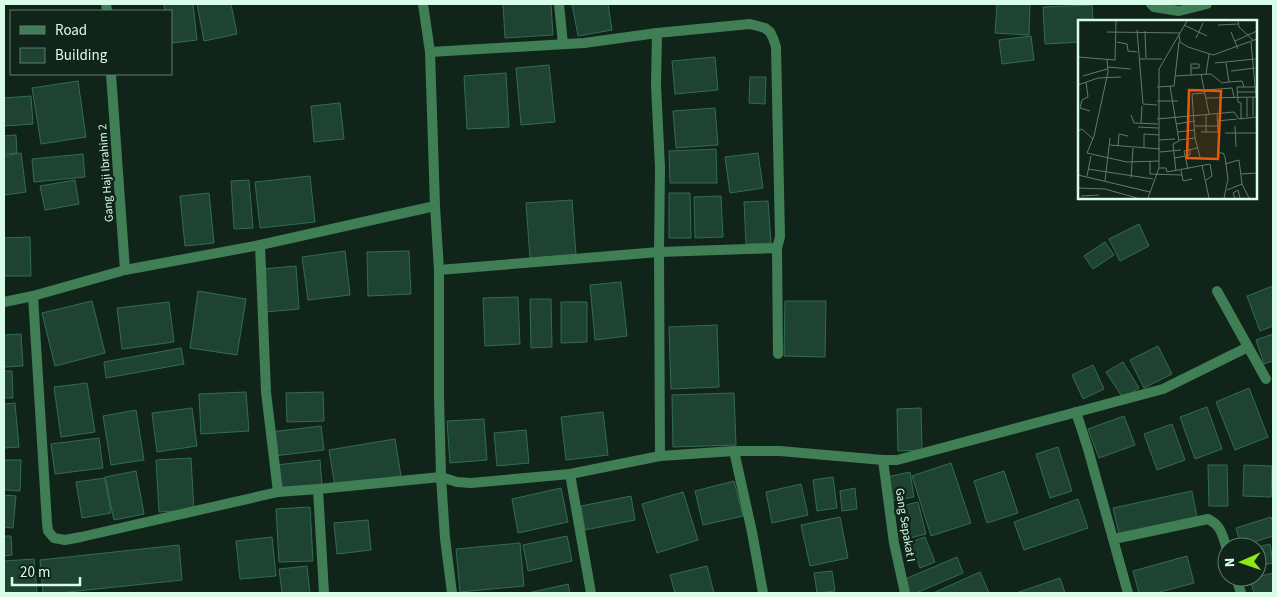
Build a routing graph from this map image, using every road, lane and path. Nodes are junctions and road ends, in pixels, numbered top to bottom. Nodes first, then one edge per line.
1 (423, 4) edge
2 (559, 4) edge
3 (1151, 4) edge
4 (1208, 4) edge
5 (657, 33) junction
6 (562, 44) junction
7 (430, 52) junction
8 (111, 75) edge
9 (435, 206) junction
10 (260, 245) junction
11 (777, 248) junction
12 (659, 252) junction
13 (124, 270) junction
14 (439, 270) junction
15 (1217, 291) dead end
16 (33, 296) junction
17 (4, 302) edge
18 (1248, 347) junction
19 (778, 354) dead end
20 (1266, 379) dead end
21 (1076, 412) junction
22 (734, 451) junction
23 (660, 456) junction
24 (884, 460) junction
25 (570, 474) junction
26 (441, 477) junction
27 (318, 489) junction
28 (278, 492) junction
29 (1223, 537) edge
30 (1114, 539) junction
31 (324, 593) edge
32 (452, 593) edge
33 (591, 593) edge
34 (763, 593) edge
35 (905, 593) edge
36 (1128, 593) edge

1 - 7 street
2 - 6 street
3 - 4 street
5 - 6 street
5 - 11 street
5 - 12 street
6 - 7 street
7 - 9 street
8 - 13 street, Gang Haji Ibrahim 2
9 - 10 street
9 - 14 street
10 - 13 street
10 - 28 street
11 - 12 street
11 - 19 street
12 - 14 street
12 - 23 street
13 - 16 street
14 - 26 street
15 - 18 street
16 - 17 street
16 - 28 street
18 - 20 street
18 - 21 street
21 - 24 street
21 - 30 street
22 - 23 street
22 - 24 street
22 - 34 street
23 - 25 street
24 - 35 street, Gang Sepakat I
25 - 26 street
25 - 33 street
26 - 27 street
26 - 32 street
27 - 28 street
27 - 31 street
29 - 30 street
30 - 36 street

